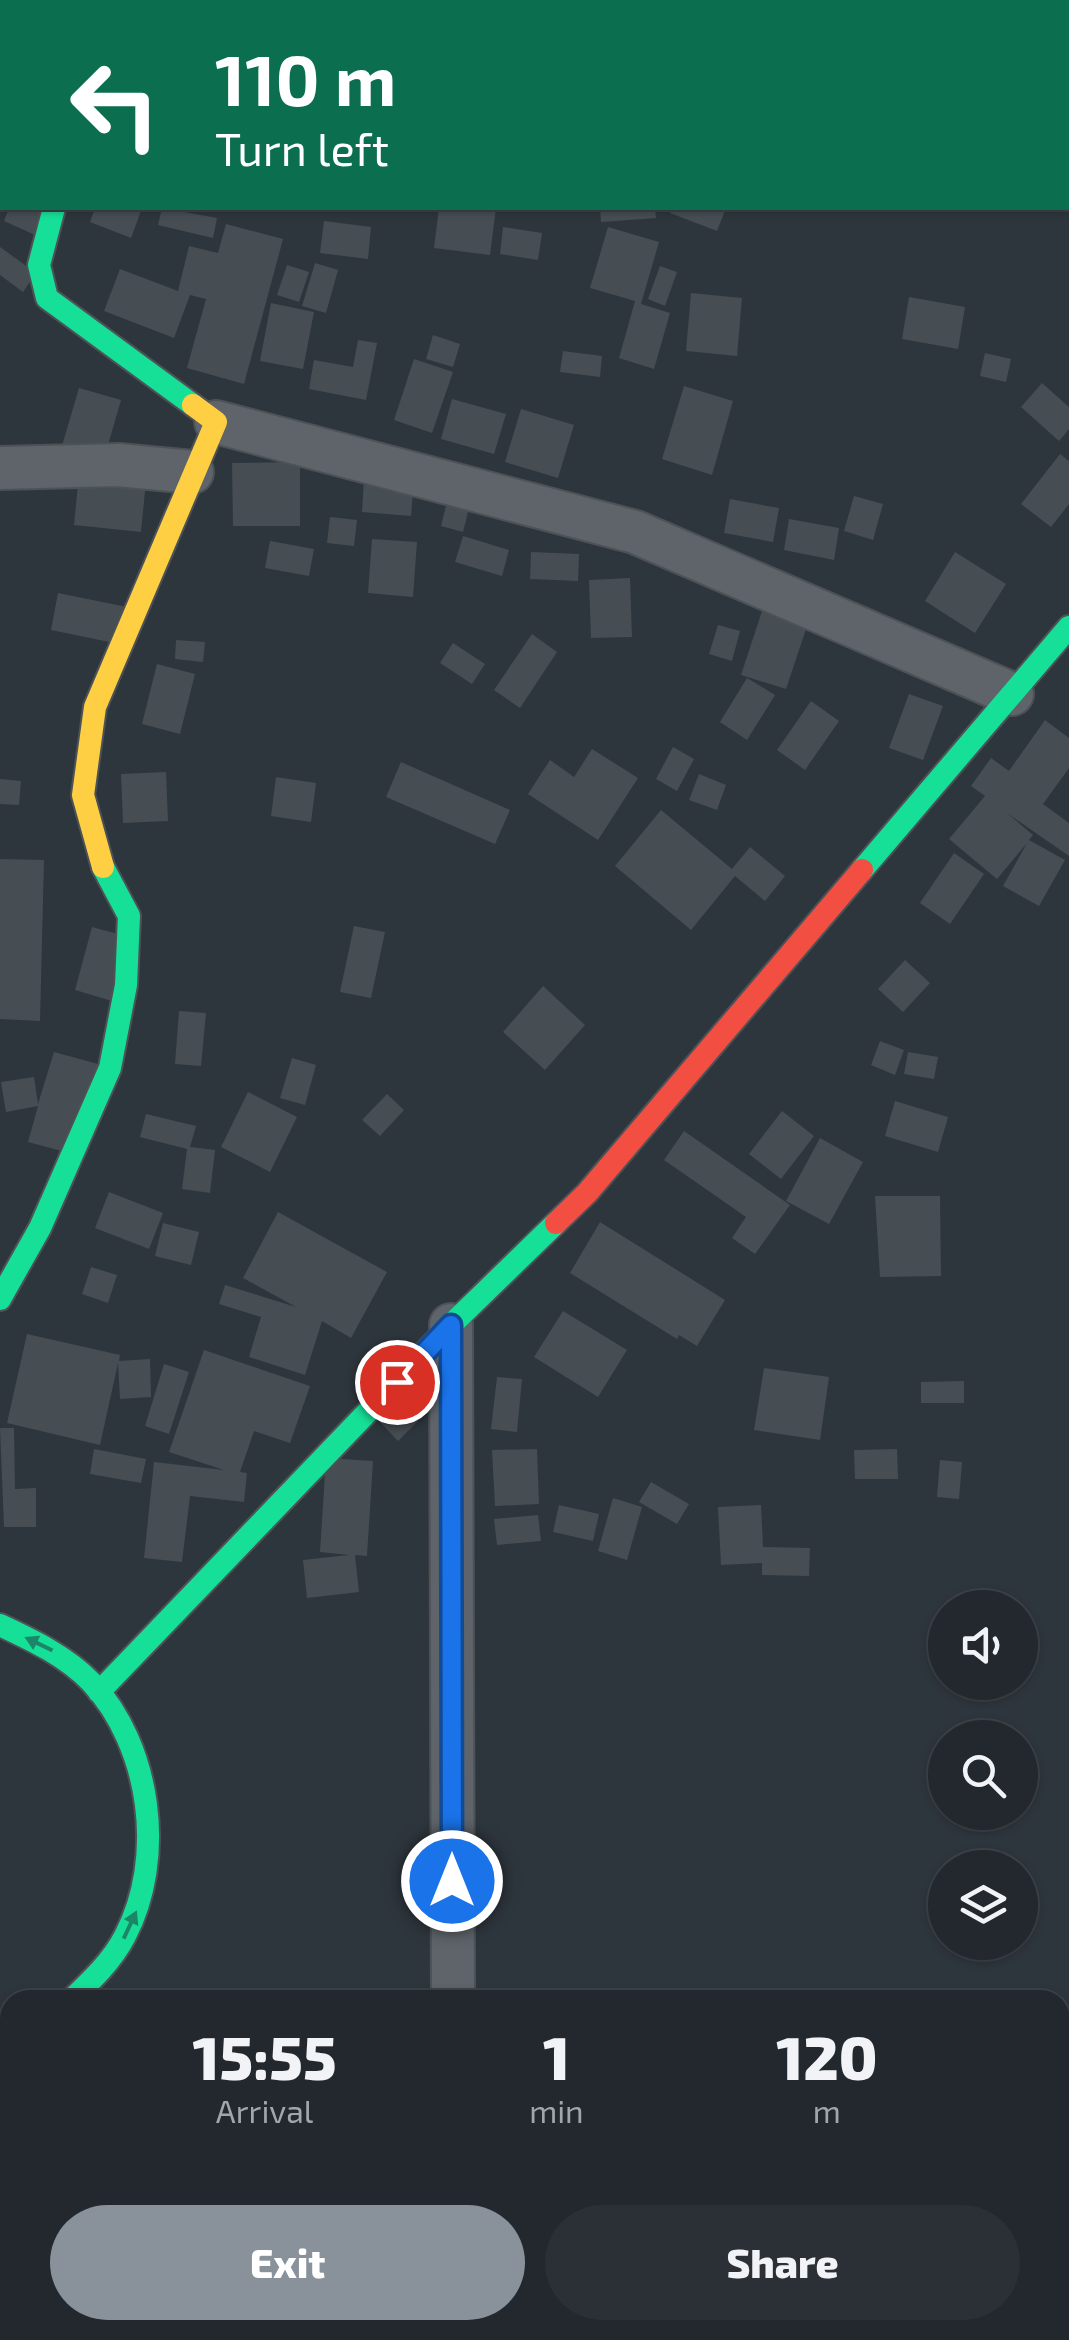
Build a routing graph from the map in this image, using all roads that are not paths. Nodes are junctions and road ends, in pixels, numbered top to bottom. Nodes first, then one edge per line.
1 (53, 210) edge
2 (216, 422) junction
3 (0, 468) edge
4 (192, 472) junction
5 (1069, 627) edge
6 (1012, 694) junction
7 (0, 1299) edge
8 (451, 1325) junction
9 (0, 1625) edge
10 (100, 1692) junction
11 (97, 1990) edge
12 (453, 1990) edge

1 - 2 street
2 - 4 street
2 - 6 street
3 - 4 street
4 - 7 street
5 - 6 street
6 - 8 street
8 - 10 street
8 - 12 street
10 -> 9 street
11 -> 10 street

